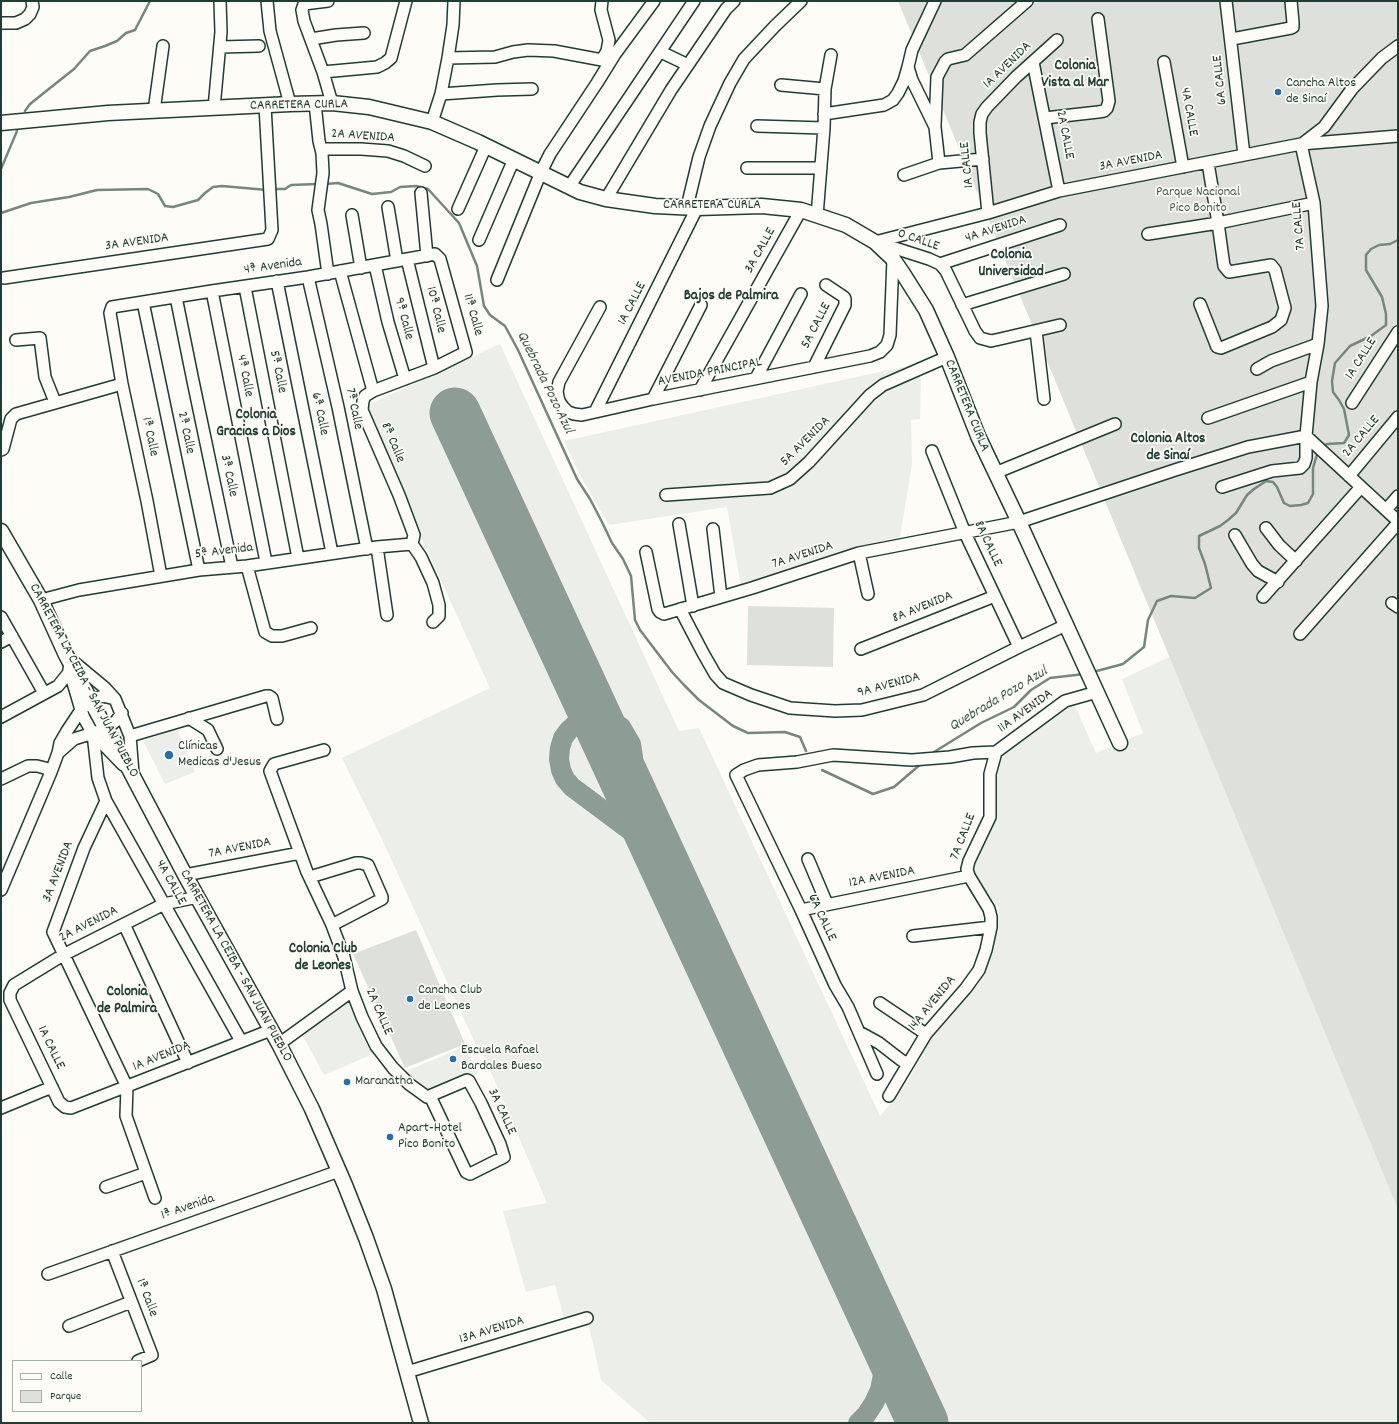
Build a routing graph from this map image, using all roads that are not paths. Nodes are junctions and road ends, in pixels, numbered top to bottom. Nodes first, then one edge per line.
1 (32, 1) edge
2 (220, 1) edge
3 (267, 1) edge
4 (328, 1) edge
5 (406, 1) edge
6 (454, 1) edge
7 (602, 1) edge
8 (654, 1) edge
9 (694, 1) edge
10 (734, 1) edge
11 (801, 1) edge
12 (935, 1) edge
13 (1027, 1) edge
14 (1226, 1) edge
15 (1291, 1) edge
16 (1098, 19) dead end
17 (1, 23) edge
18 (364, 33) dead end
19 (311, 39) junction
20 (1232, 39) junction
21 (1057, 40) dead end
22 (163, 46) dead end
23 (259, 46) dead end
24 (1398, 46) edge
25 (220, 47) junction
26 (661, 52) junction
27 (831, 55) dead end
28 (448, 58) junction
29 (605, 61) junction
30 (1033, 62) junction
31 (1164, 62) dead end
32 (688, 65) junction
33 (908, 67) junction
34 (323, 72) junction
35 (781, 85) dead end
36 (532, 89) dead end
37 (824, 89) junction
38 (441, 94) junction
39 (315, 103) junction
40 (332, 103) junction
41 (290, 104) junction
42 (265, 106) junction
43 (214, 108) junction
44 (154, 111) junction
45 (824, 114) junction
46 (982, 114) joint
47 (1045, 118) junction
48 (432, 122) junction
49 (1, 123) edge
50 (756, 126) dead end
51 (935, 127) junction
52 (824, 128) junction
53 (1398, 136) edge
54 (1301, 144) junction
55 (486, 146) junction
56 (321, 149) junction
57 (1244, 155) junction
58 (514, 159) junction
59 (983, 159) junction
60 (939, 162) junction
61 (1208, 162) junction
62 (425, 166) dead end
63 (1183, 167) junction
64 (746, 168) dead end
65 (821, 168) junction
66 (541, 172) junction
67 (904, 175) dead end
68 (569, 187) junction
69 (1059, 191) junction
70 (421, 193) dead end
71 (606, 199) junction
72 (1314, 203) junction
73 (388, 208) dead end
74 (692, 208) junction
75 (458, 209) dead end
76 (801, 210) junction
77 (988, 213) junction
78 (352, 215) dead end
79 (817, 216) junction
80 (1218, 223) junction
81 (1060, 225) dead end
82 (1148, 234) dead end
83 (479, 240) dead end
84 (875, 242) junction
85 (431, 255) junction
86 (402, 260) junction
87 (892, 260) junction
88 (940, 264) junction
89 (375, 265) junction
90 (361, 268) junction
91 (340, 271) junction
92 (328, 274) junction
93 (1064, 274) dead end
94 (308, 277) junction
95 (4, 278) dead end
96 (497, 280) dead end
97 (277, 281) junction
98 (826, 286) dead end
99 (245, 287) junction
100 (212, 291) junction
101 (801, 294) dead end
102 (176, 297) junction
103 (143, 302) junction
104 (1200, 304) dead end
105 (701, 305) dead end
106 (962, 305) junction
107 (115, 306) joint
108 (600, 308) dead end
109 (1060, 325) dead end
110 (1036, 331) junction
111 (1398, 332) edge
112 (16, 340) dead end
113 (1318, 344) junction
114 (947, 357) junction
115 (814, 367) junction
116 (434, 368) junction
117 (1257, 369) dead end
118 (756, 378) junction
119 (405, 380) junction
120 (1311, 382) junction
121 (122, 384) junction
122 (700, 390) junction
123 (373, 391) junction
124 (653, 399) junction
125 (1044, 399) dead end
126 (55, 402) junction
127 (1352, 403) dead end
128 (595, 412) junction
129 (1398, 417) edge
130 (1208, 418) dead end
131 (1115, 424) dead end
132 (1309, 440) junction
133 (1, 450) edge
134 (932, 451) dead end
135 (995, 473) junction
136 (1349, 476) junction
137 (1222, 487) dead end
138 (1362, 487) junction
139 (666, 495) dead end
140 (1398, 496) edge
141 (1386, 510) junction
142 (1019, 522) junction
143 (1398, 522) edge
144 (679, 524) dead end
145 (1266, 528) dead end
146 (713, 529) dead end
147 (1, 531) edge
148 (965, 533) junction
149 (1235, 536) dead end
150 (412, 544) junction
151 (372, 548) junction
152 (646, 552) dead end
153 (332, 553) junction
154 (859, 553) junction
155 (298, 558) junction
156 (1296, 561) junction
157 (266, 562) junction
158 (247, 566) junction
159 (232, 567) junction
160 (198, 570) junction
161 (161, 576) junction
162 (1278, 582) junction
163 (868, 594) dead end
164 (995, 596) junction
165 (1263, 597) dead end
166 (721, 598) junction
167 (40, 600) junction
168 (693, 606) junction
169 (680, 609) junction
170 (387, 615) dead end
171 (1, 617) edge
172 (433, 622) dead end
173 (1066, 625) junction
174 (311, 628) dead end
175 (1300, 634) dead end
176 (12, 636) junction
177 (1, 642) edge
178 (1019, 647) junction
179 (861, 649) dead end
180 (66, 655) junction
181 (70, 671) junction
182 (58, 686) junction
183 (75, 689) junction
184 (1097, 692) junction
185 (44, 693) junction
186 (115, 699) junction
187 (91, 700) junction
188 (81, 710) junction
189 (122, 713) junction
190 (1, 717) edge
191 (189, 718) junction
192 (277, 719) dead end
193 (100, 731) junction
194 (130, 736) junction
195 (1120, 743) dead end
196 (217, 749) dead end
197 (324, 750) dead end
198 (996, 752) junction
199 (58, 753) junction
200 (50, 772) junction
201 (133, 776) junction
202 (1, 779) edge
203 (106, 801) junction
204 (300, 853) junction
205 (808, 859) dead end
206 (185, 876) junction
207 (968, 876) junction
208 (310, 877) junction
209 (1, 890) edge
210 (198, 897) junction
211 (164, 904) junction
212 (827, 904) junction
213 (801, 910) junction
214 (124, 924) junction
215 (332, 925) junction
216 (991, 927) junction
217 (913, 936) dead end
218 (63, 955) junction
219 (352, 990) junction
220 (10, 1000) joint
221 (880, 1003) dead end
222 (270, 1030) junction
223 (859, 1032) junction
224 (926, 1034) junction
225 (241, 1040) junction
226 (279, 1044) junction
227 (188, 1063) junction
228 (908, 1064) junction
229 (877, 1074) dead end
230 (52, 1087) junction
231 (127, 1087) junction
232 (889, 1096) dead end
233 (427, 1097) junction
234 (65, 1107) joint
235 (1, 1108) edge
236 (338, 1171) junction
237 (146, 1172) junction
238 (470, 1174) joint
239 (106, 1187) dead end
240 (155, 1198) dead end
241 (112, 1251) junction
242 (48, 1274) dead end
243 (131, 1302) junction
244 (587, 1318) dead end
245 (69, 1326) dead end
246 (140, 1360) edge
247 (407, 1372) junction
248 (421, 1423) edge

1 - 17 street
2 - 25 street
3 - 41 street
4 - 19 street
5 - 34 street
6 - 28 street
7 - 29 street
8 - 29 street
9 - 26 street
10 - 32 street
11 - 74 street, 1A CALLE
12 - 33 street
13 - 51 street
14 - 20 street, 6A CALLE
15 - 20 street
16 - 47 street
18 - 19 street
19 - 34 street
20 - 57 street, 6A CALLE
21 - 30 street, 1A AVENIDA
22 - 44 street
23 - 25 street
24 - 54 street
25 - 43 street
26 - 32 street
26 - 68 street
27 - 37 street
28 - 29 street
28 - 38 street
29 - 66 street
30 - 46 street, 1A AVENIDA
30 - 47 street, 2A CALLE
31 - 63 street, 4A CALLE
32 - 71 street
33 - 45 street
33 - 51 street
34 - 40 street
35 - 37 street
36 - 38 street
37 - 45 street
38 - 48 street
39 - 40 main road, CARRETERA CURLA
39 - 41 main road, CARRETERA CURLA
39 - 56 street
40 - 48 main road, CARRETERA CURLA
41 - 42 main road, CARRETERA CURLA
42 - 43 main road, CARRETERA CURLA
42 - 95 street, 3A AVENIDA
43 - 44 main road, CARRETERA CURLA
44 - 49 main road, CARRETERA CURLA
45 - 52 street
46 - 59 street, 1A CALLE
47 - 69 street, 2A CALLE
48 - 55 main road, CARRETERA CURLA
50 - 52 street
51 - 60 street
52 - 65 street
53 - 54 street, 3A AVENIDA
54 - 57 street, 3A AVENIDA
54 - 72 street, 7A CALLE
55 - 58 main road, CARRETERA CURLA
55 - 75 street
56 - 62 street, 2A AVENIDA
56 - 92 street
57 - 61 street, 3A AVENIDA
58 - 66 main road, CARRETERA CURLA
58 - 83 street
59 - 60 street
59 - 77 street, 1A CALLE
60 - 67 street
61 - 63 street, 3A AVENIDA
61 - 80 street
63 - 69 street, 3A AVENIDA
64 - 65 street
65 - 79 street
66 - 68 main road, CARRETERA CURLA
66 - 96 street
68 - 71 main road, CARRETERA CURLA
69 - 77 street, 3A AVENIDA
70 - 85 street
71 - 74 main road, CARRETERA CURLA
72 - 80 street
72 - 113 street, 7A CALLE
73 - 86 street, 10ª Calle
74 - 76 main road, CARRETERA CURLA
74 - 128 street, 1A CALLE
76 - 79 main road, CARRETERA CURLA
76 - 122 street, 3A CALLE
77 - 84 street, 3A AVENIDA
78 - 90 street
79 - 84 main road, CARRETERA CURLA
80 - 82 street
80 - 104 street
81 - 88 street, 4A AVENIDA
84 - 87 main road, CARRETERA CURLA
84 - 88 street, 0 CALLE
85 - 86 street, 4ª Avenida
85 - 116 street, 11ª Calle
86 - 89 street, 4ª Avenida
86 - 116 street, 10ª Calle
87 - 114 main road, CARRETERA CURLA
87 - 115 street, AVENIDA PRINCIPAL
88 - 106 street, 0 CALLE
89 - 90 street, 4ª Avenida
89 - 119 street, 9ª Calle
90 - 91 street, 4ª Avenida
91 - 92 street, 4ª Avenida
91 - 123 street
92 - 94 street, 4ª Avenida
93 - 106 street
94 - 97 street, 4ª Avenida
94 - 151 street, 7ª Calle
97 - 99 street, 4ª Avenida
97 - 153 street, 6ª Calle
98 - 115 street, 5A CALLE
99 - 100 street, 4ª Avenida
99 - 155 street, 5ª Calle
100 - 102 street, 4ª Avenida
100 - 157 street, 4ª Calle
101 - 118 street
102 - 103 street, 4ª Avenida
102 - 159 street, 3ª Calle
103 - 107 street, 4ª Avenida
103 - 160 street, 2ª Calle
105 - 124 street
106 - 110 street, 0 CALLE
107 - 121 street, 1ª Calle
108 - 128 street, AVENIDA PRINCIPAL
109 - 110 street
110 - 125 street
111 - 127 street, 1A CALLE
112 - 126 street
113 - 117 street
113 - 120 street, 7A CALLE
114 - 135 main road, CARRETERA CURLA
114 - 139 street, 5A AVENIDA
115 - 118 street, AVENIDA PRINCIPAL
116 - 119 street
118 - 122 street, AVENIDA PRINCIPAL
119 - 123 street
120 - 130 street
120 - 132 street, 7A CALLE
121 - 126 street
121 - 161 street, 1ª Calle
122 - 124 street, AVENIDA PRINCIPAL
123 - 150 street, 8ª Calle
124 - 128 street, AVENIDA PRINCIPAL
126 - 133 street
129 - 136 street, 2A CALLE
131 - 135 street
132 - 136 street
132 - 137 street, 7A CALLE
132 - 142 street, 7A AVENIDA
134 - 148 street, 8A CALLE
135 - 142 main road, CARRETERA CURLA
136 - 138 street
138 - 141 street
138 - 156 street
140 - 141 street
141 - 143 street
142 - 148 street, 7A AVENIDA
142 - 173 main road, CARRETERA CURLA
143 - 175 street
144 - 168 street
145 - 156 street
146 - 166 street
147 - 167 main road, CARRETERA LA CEIBA - SAN JUAN PUEBLO
148 - 154 street, 7A AVENIDA
148 - 164 street, 8A CALLE
149 - 162 street
150 - 151 street, 5ª Avenida
150 - 172 street, 8ª Calle
151 - 153 street, 5ª Avenida
151 - 170 street, 7ª Calle
152 - 169 street, 7A AVENIDA
153 - 155 street, 5ª Avenida
154 - 163 street
154 - 166 street, 7A AVENIDA
155 - 157 street, 5ª Avenida
156 - 162 street
157 - 158 street, 5ª Avenida
158 - 159 street, 5ª Avenida
158 - 174 street
159 - 160 street, 5ª Avenida
160 - 161 street, 5ª Avenida
161 - 167 street, 5ª Avenida
162 - 165 street
164 - 178 street, 8A CALLE
164 - 179 street, 8A AVENIDA
166 - 168 street, 7A AVENIDA
167 - 180 main road, CARRETERA LA CEIBA - SAN JUAN PUEBLO
168 - 169 street, 7A AVENIDA
169 - 178 street, 9A AVENIDA
171 - 176 street
173 - 178 street, 9A AVENIDA
173 - 184 main road, CARRETERA CURLA
176 - 177 street
176 - 185 street
180 - 181 street
180 - 186 street
180 - 187 main road, CARRETERA LA CEIBA - SAN JUAN PUEBLO
181 - 182 street
181 - 183 street
182 - 183 street
182 - 185 street
183 - 188 street
184 - 195 main road, CARRETERA CURLA
184 - 198 street, 11A AVENIDA
185 - 190 street
186 - 187 street
186 - 189 street
187 - 188 street
187 - 193 main road, CARRETERA LA CEIBA - SAN JUAN PUEBLO
188 - 193 street
188 - 199 street
189 - 193 street
189 - 194 street
191 - 192 street
191 - 194 street
191 - 196 street
193 - 199 street
193 - 201 main road, CARRETERA LA CEIBA - SAN JUAN PUEBLO
193 - 203 street, 4A CALLE
194 - 201 street
197 - 204 street, 2A CALLE
198 - 207 street, 7A CALLE
198 - 213 street, 6A CALLE
199 - 200 street
200 - 202 street
200 - 209 street
201 - 206 main road, CARRETERA LA CEIBA - SAN JUAN PUEBLO
203 - 211 street, 4A CALLE
203 - 218 street, 3A AVENIDA
204 - 206 street, 7A AVENIDA
204 - 208 street, 2A CALLE
205 - 212 street
206 - 210 main road, CARRETERA LA CEIBA - SAN JUAN PUEBLO
207 - 212 street, 12A AVENIDA
207 - 216 street, 7A CALLE
208 - 215 street, 2A CALLE
208 - 215 street
210 - 211 street, 2A AVENIDA
210 - 222 main road, CARRETERA LA CEIBA - SAN JUAN PUEBLO
211 - 214 street, 2A AVENIDA
211 - 225 street, 4A CALLE
212 - 213 street, 12A AVENIDA
213 - 223 street, 6A CALLE
214 - 218 street, 2A AVENIDA
214 - 227 street
215 - 219 street, 2A CALLE
216 - 217 street
216 - 224 street, 14A AVENIDA
218 - 220 street, 2A AVENIDA
218 - 231 street
219 - 226 street
219 - 233 street, 2A CALLE
220 - 230 street, 1A CALLE
221 - 224 street
222 - 225 street, 1A AVENIDA
222 - 226 main road, CARRETERA LA CEIBA - SAN JUAN PUEBLO
223 - 228 street
223 - 229 street, 6A CALLE
224 - 228 street, 14A AVENIDA
225 - 227 street, 1A AVENIDA
226 - 236 main road, CARRETERA LA CEIBA - SAN JUAN PUEBLO
227 - 231 street, 1A AVENIDA
228 - 232 street, 14A AVENIDA
230 - 234 street, 1A CALLE
230 - 235 street
231 - 234 street, 1A AVENIDA
231 - 237 street
233 - 238 street, 2A CALLE
233 - 238 street, 3A CALLE
236 - 241 street, 1ª Avenida
236 - 247 main road, CARRETERA LA CEIBA - SAN JUAN PUEBLO
237 - 239 street
237 - 240 street
241 - 242 street, 1ª Avenida
241 - 243 street, 1ª Calle
243 - 245 street
243 - 246 street, 1ª Calle
244 - 247 street, 13A AVENIDA
247 - 248 main road, CARRETERA LA CEIBA - SAN JUAN PUEBLO

